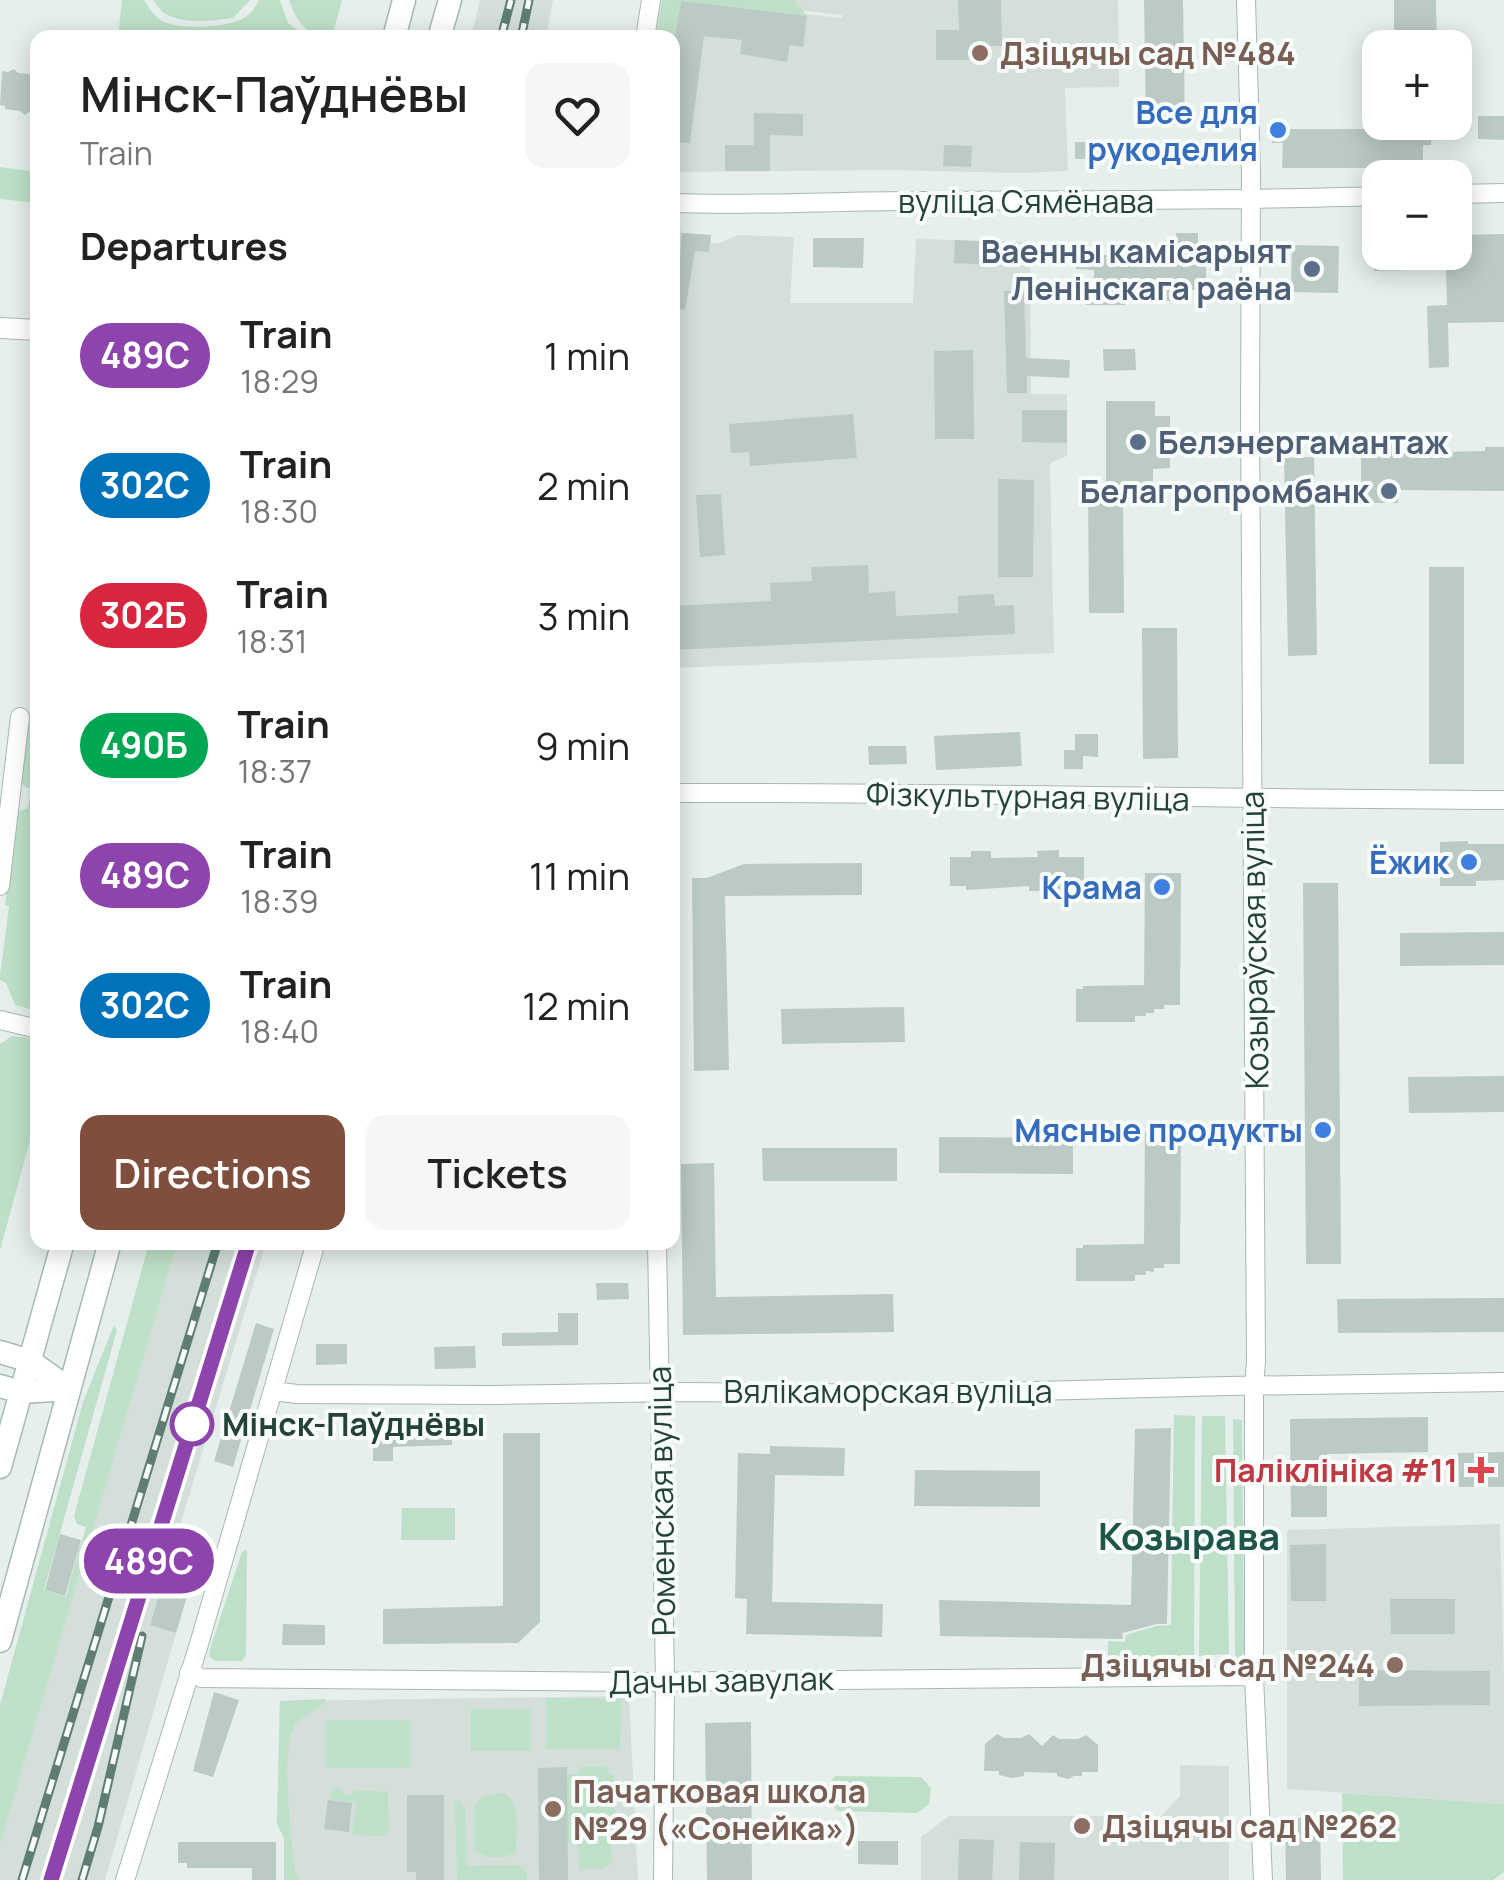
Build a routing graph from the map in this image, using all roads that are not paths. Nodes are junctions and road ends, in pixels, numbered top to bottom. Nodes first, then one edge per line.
1 (404, 0) edge
2 (450, 0) edge
3 (651, 0) edge
4 (1246, 0) edge
5 (396, 30) edge
6 (442, 30) edge
7 (646, 30) edge
8 (1504, 193) edge
9 (1472, 194) edge
10 (1362, 197) edge
11 (1251, 200) junction
12 (680, 203) edge
13 (0, 328) edge
14 (30, 330) edge
15 (20, 717) dead end
16 (680, 793) edge
17 (5, 798) edge
18 (1252, 799) junction
19 (1504, 800) edge
20 (0, 886) edge
21 (0, 1020) edge
22 (30, 1026) edge
23 (61, 1250) edge
24 (108, 1250) edge
25 (314, 1250) edge
26 (657, 1250) edge
27 (0, 1352) edge
28 (30, 1361) junction
29 (1504, 1382) edge
30 (1254, 1386) junction
31 (10, 1389) edge
32 (69, 1389) junction
33 (273, 1391) junction
34 (659, 1393) junction
35 (0, 1466) edge
36 (0, 1641) edge
37 (189, 1674) junction
38 (1254, 1676) junction
39 (665, 1680) junction
40 (125, 1880) edge
41 (662, 1880) edge
42 (1263, 1880) edge

1 - 5 main road
2 - 6 main road
3 - 7 street
4 - 11 street, Козыраўская вуліца
8 - 9 street
10 - 11 street, вуліца Сямёнава
11 - 12 street, вуліца Сямёнава
11 - 18 street, Козыраўская вуліца
13 - 14 street
15 - 17 street
16 - 18 street, Фізкультурная вуліца
17 - 20 street
18 - 19 street, Фізкультурная вуліца
18 - 30 street, Козыраўская вуліца
21 - 22 street
23 - 28 main road
24 - 32 main road
25 - 33 street
26 - 34 street, Роменская вуліца
27 - 28 main road
28 - 31 main road
28 - 32 main road
29 - 30 street, Вялікаморская вуліца
30 - 34 street, Вялікаморская вуліца
30 - 38 street, Козыраўская вуліца
31 - 32 main road
31 - 35 main road
32 - 36 main road
33 - 34 street, Вялікаморская вуліца
33 - 37 street
34 - 39 street, Роменская вуліца
37 - 39 street, Дачны завулак
37 - 40 street
38 - 39 street, Дачны завулак
38 - 42 street, Козыраўская вуліца
39 - 41 street, Роменская вуліца

